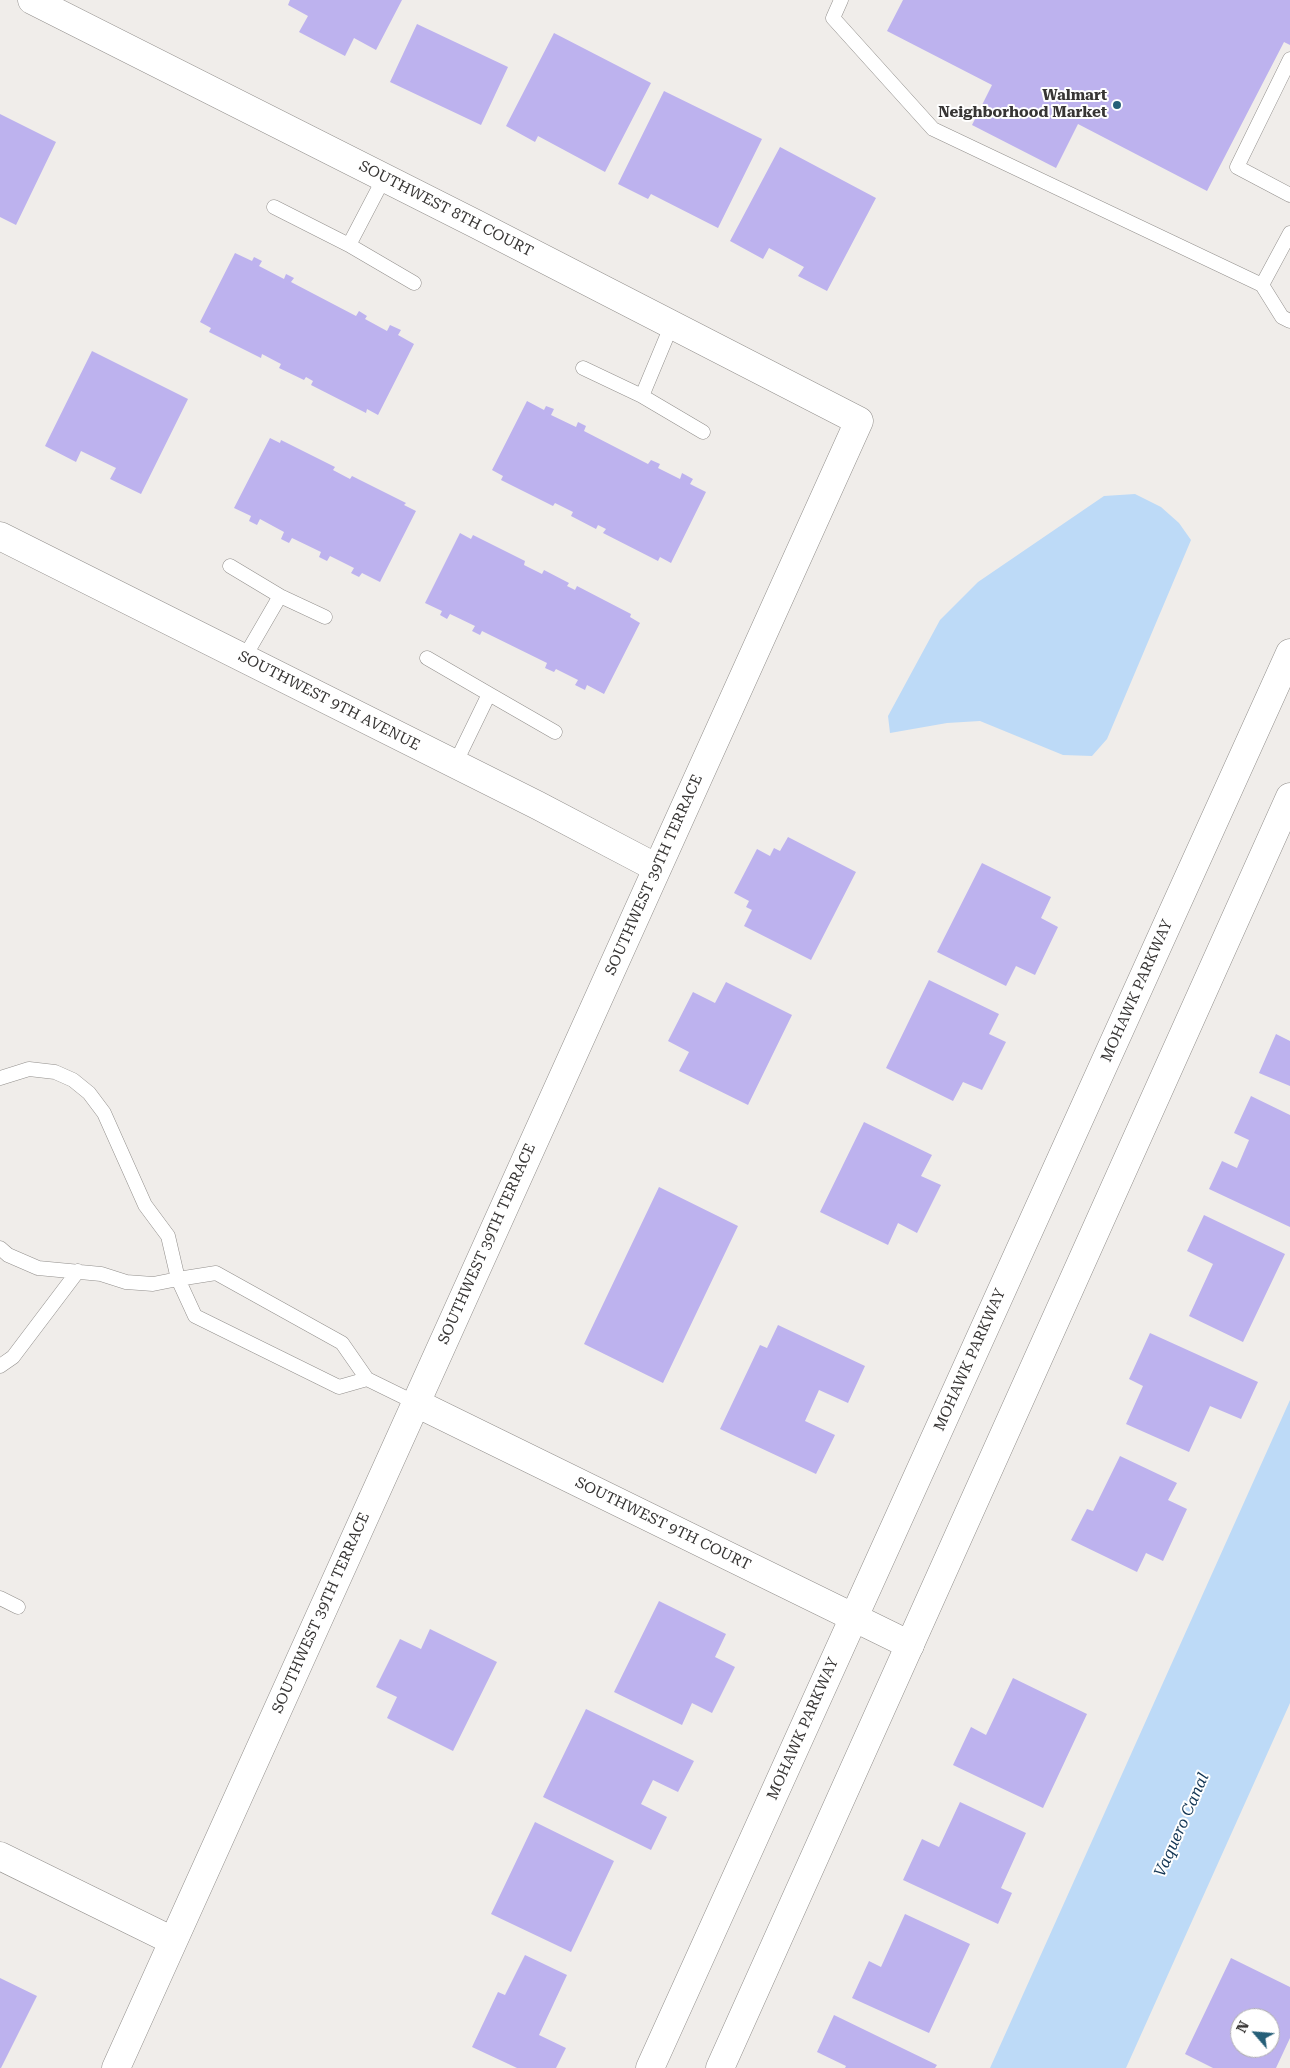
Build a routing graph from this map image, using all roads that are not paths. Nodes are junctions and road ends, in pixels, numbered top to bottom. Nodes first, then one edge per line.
1 (32, 0) edge
2 (842, 0) edge
3 (1290, 59) edge
4 (384, 178) junction
5 (1290, 195) edge
6 (274, 207) dead end
7 (1290, 233) edge
8 (349, 245) junction
9 (414, 283) dead end
10 (1262, 286) junction
11 (1290, 321) edge
12 (672, 324) junction
13 (583, 368) dead end
14 (642, 396) junction
15 (859, 421) joint
16 (703, 432) dead end
17 (0, 536) edge
18 (230, 566) dead end
19 (280, 596) junction
20 (326, 617) dead end
21 (1290, 653) edge
22 (244, 658) junction
23 (427, 658) dead end
24 (489, 694) junction
25 (555, 732) dead end
26 (455, 764) junction
27 (1290, 797) edge
28 (657, 868) junction
29 (0, 1078) edge
30 (0, 1248) edge
31 (78, 1272) junction
32 (178, 1279) junction
33 (0, 1366) edge
34 (367, 1379) junction
35 (416, 1403) junction
36 (0, 1598) edge
37 (18, 1607) dead end
38 (854, 1617) junction
39 (910, 1645) junction
40 (0, 1856) edge
41 (173, 1941) junction
42 (116, 2068) edge
43 (650, 2068) edge
44 (720, 2068) edge

1 - 4 street, SOUTHWEST 8TH COURT
2 - 10 lane
3 - 5 lane
4 - 8 lane
4 - 12 street, SOUTHWEST 8TH COURT
6 - 8 lane
7 - 10 lane
8 - 9 lane
10 - 11 lane
12 - 14 lane
12 - 15 street, SOUTHWEST 8TH COURT
13 - 14 lane
14 - 16 lane
15 - 28 street, SOUTHWEST 39TH TERRACE
17 - 22 street, SOUTHWEST 9TH AVENUE
18 - 19 lane
19 - 20 lane
19 - 22 lane
21 - 38 street, MOHAWK PARKWAY
22 - 26 street, SOUTHWEST 9TH AVENUE
23 - 24 lane
24 - 25 lane
24 - 26 lane
26 - 28 street, SOUTHWEST 9TH AVENUE
27 - 39 street
28 - 35 street, SOUTHWEST 39TH TERRACE
29 - 32 lane
30 - 31 lane
31 - 32 lane
31 - 33 lane
32 - 34 lane
32 - 34 lane
34 - 35 lane
35 - 38 street, SOUTHWEST 9TH COURT
35 - 41 street, SOUTHWEST 39TH TERRACE
36 - 37 lane
38 - 39 street, SOUTHWEST 9TH COURT
38 - 43 street, MOHAWK PARKWAY
39 - 44 street
40 - 41 street
41 - 42 street, SOUTHWEST 39TH TERRACE

